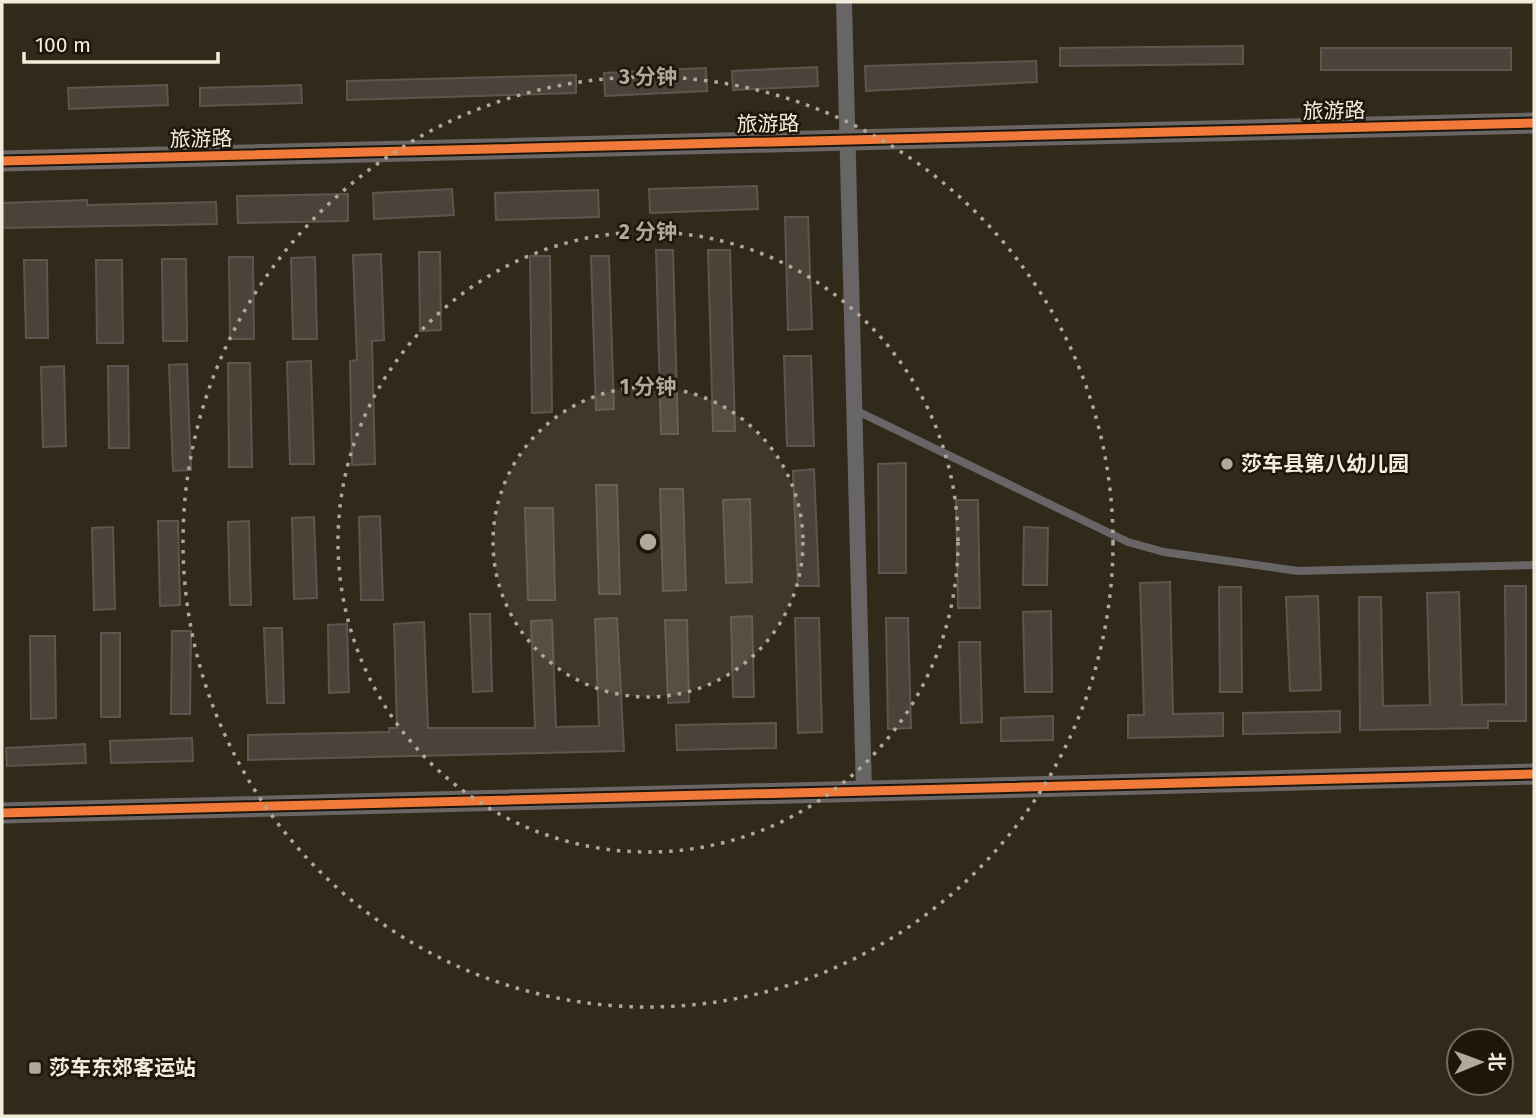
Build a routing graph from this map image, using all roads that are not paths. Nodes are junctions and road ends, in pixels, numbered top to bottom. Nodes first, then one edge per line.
1 (844, 2) edge
2 (1534, 123) edge
3 (848, 139) junction
4 (2, 161) edge
5 (855, 411) junction
6 (1534, 565) edge
7 (1534, 774) edge
8 (864, 792) junction
9 (2, 813) edge

1 - 3 street
2 - 3 street, 旅游路
3 - 4 street, 旅游路
3 - 5 street
5 - 6 lane
5 - 8 street
7 - 8 street
8 - 9 street

